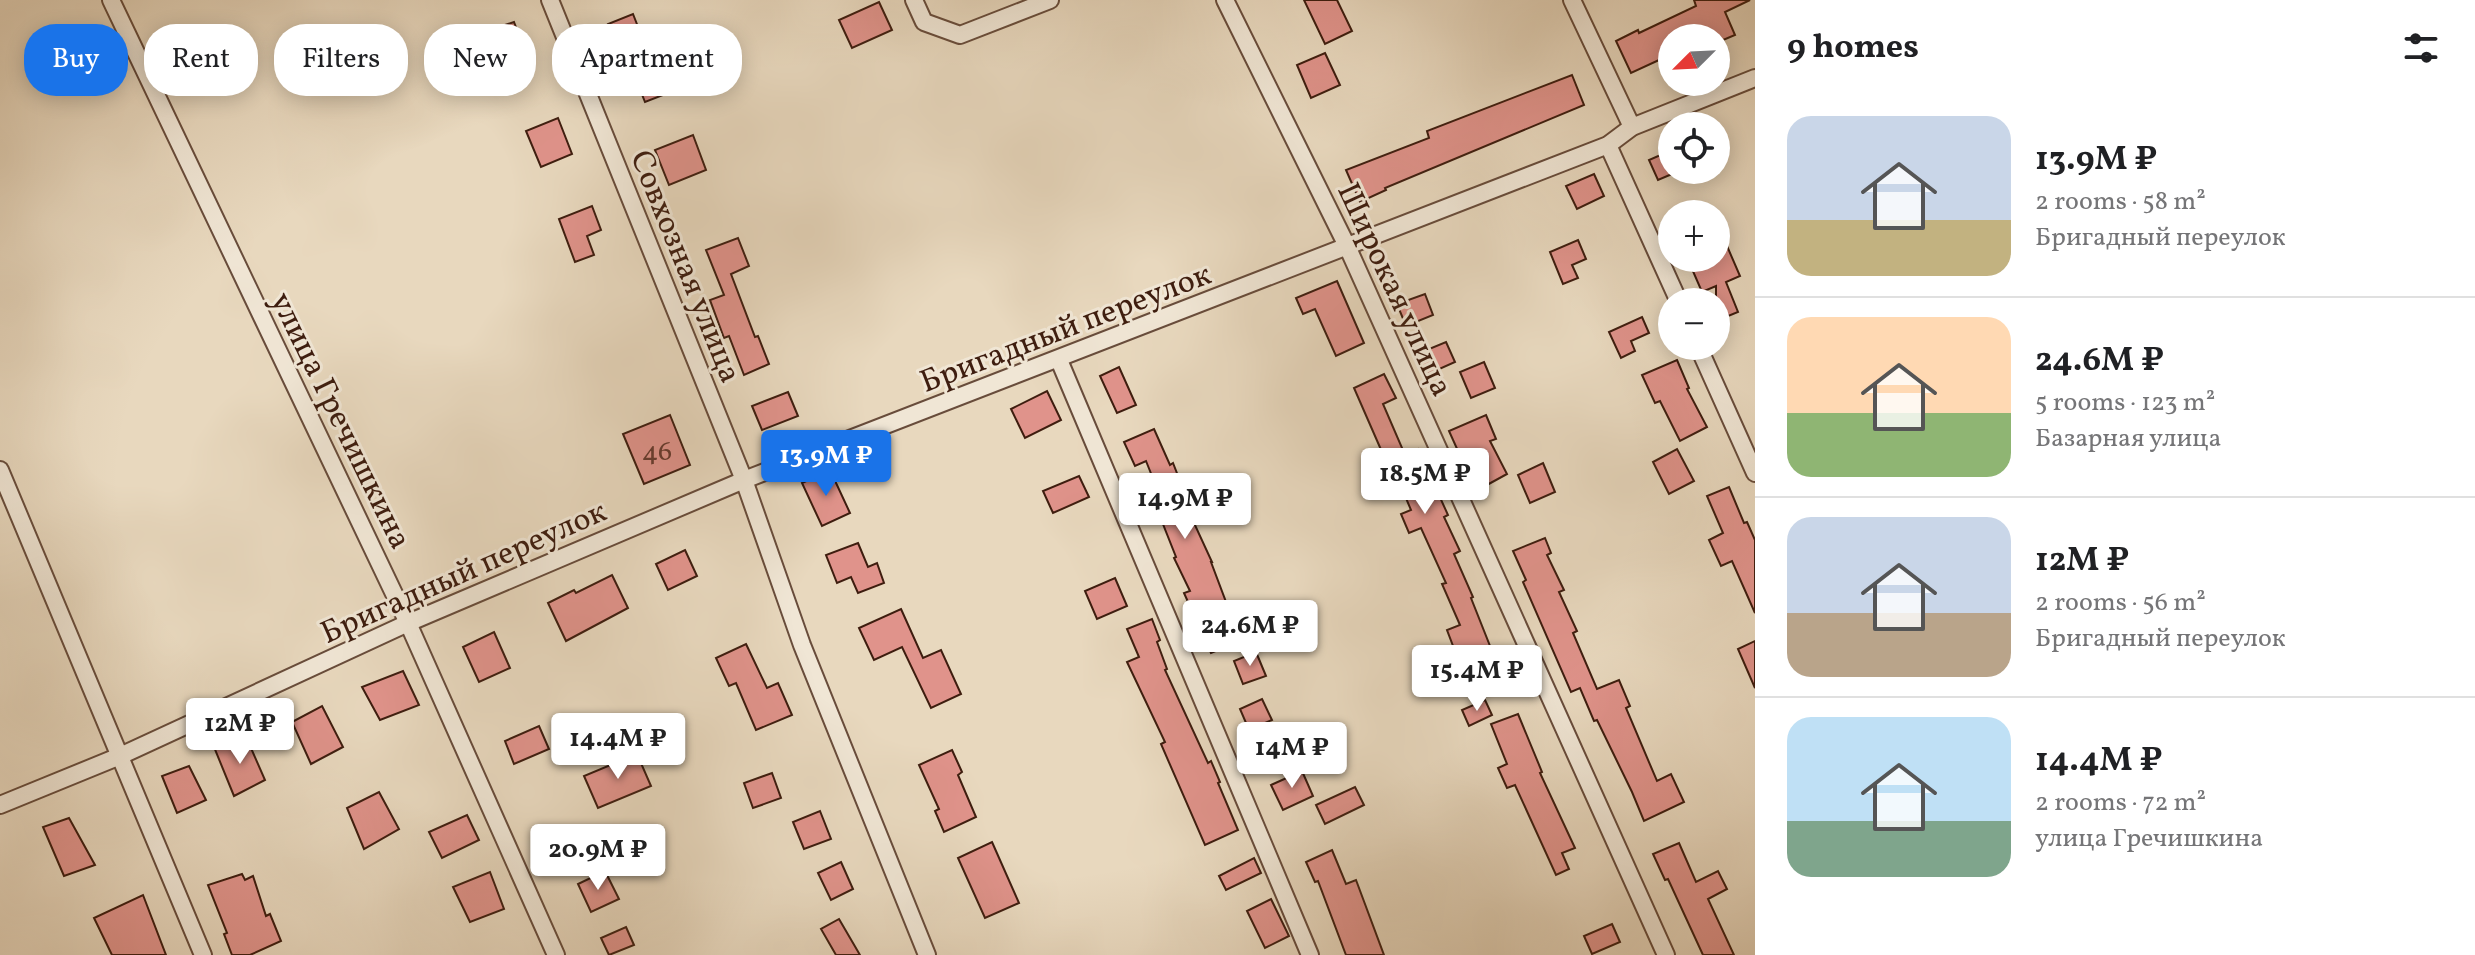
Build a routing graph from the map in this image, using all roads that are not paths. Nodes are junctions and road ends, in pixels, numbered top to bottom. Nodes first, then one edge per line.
1 (111, 0) edge
2 (550, 0) edge
3 (914, 0) edge
4 (1050, 0) edge
5 (1225, 0) edge
6 (1572, 0) edge
7 (1755, 78) edge
8 (1632, 127) junction
9 (1608, 145) junction
10 (1347, 246) junction
11 (1673, 288) edge
12 (1059, 360) junction
13 (1704, 360) edge
14 (0, 470) edge
15 (1755, 473) edge
16 (744, 480) junction
17 (408, 623) junction
18 (120, 756) junction
19 (0, 805) edge
20 (203, 955) edge
21 (556, 955) edge
22 (927, 955) edge
23 (1310, 955) edge
24 (1666, 955) edge

1 - 17 street, улица Гречишкина
2 - 16 street, Совхозная улица
3 - 4 street
5 - 10 street, Широкая улица
6 - 8 street
7 - 8 street, Бригадный переулок
8 - 9 street, Бригадный переулок
9 - 10 street, Бригадный переулок
9 - 11 street
10 - 12 street, Бригадный переулок
10 - 24 street, Широкая улица
12 - 16 street, Бригадный переулок
12 - 23 street
13 - 15 street
14 - 18 street
16 - 17 street, Бригадный переулок
16 - 22 street, Совхозная улица
17 - 18 street, Бригадный переулок
17 - 21 street, улица Гречишкина
18 - 19 street, Бригадный переулок
18 - 20 street

